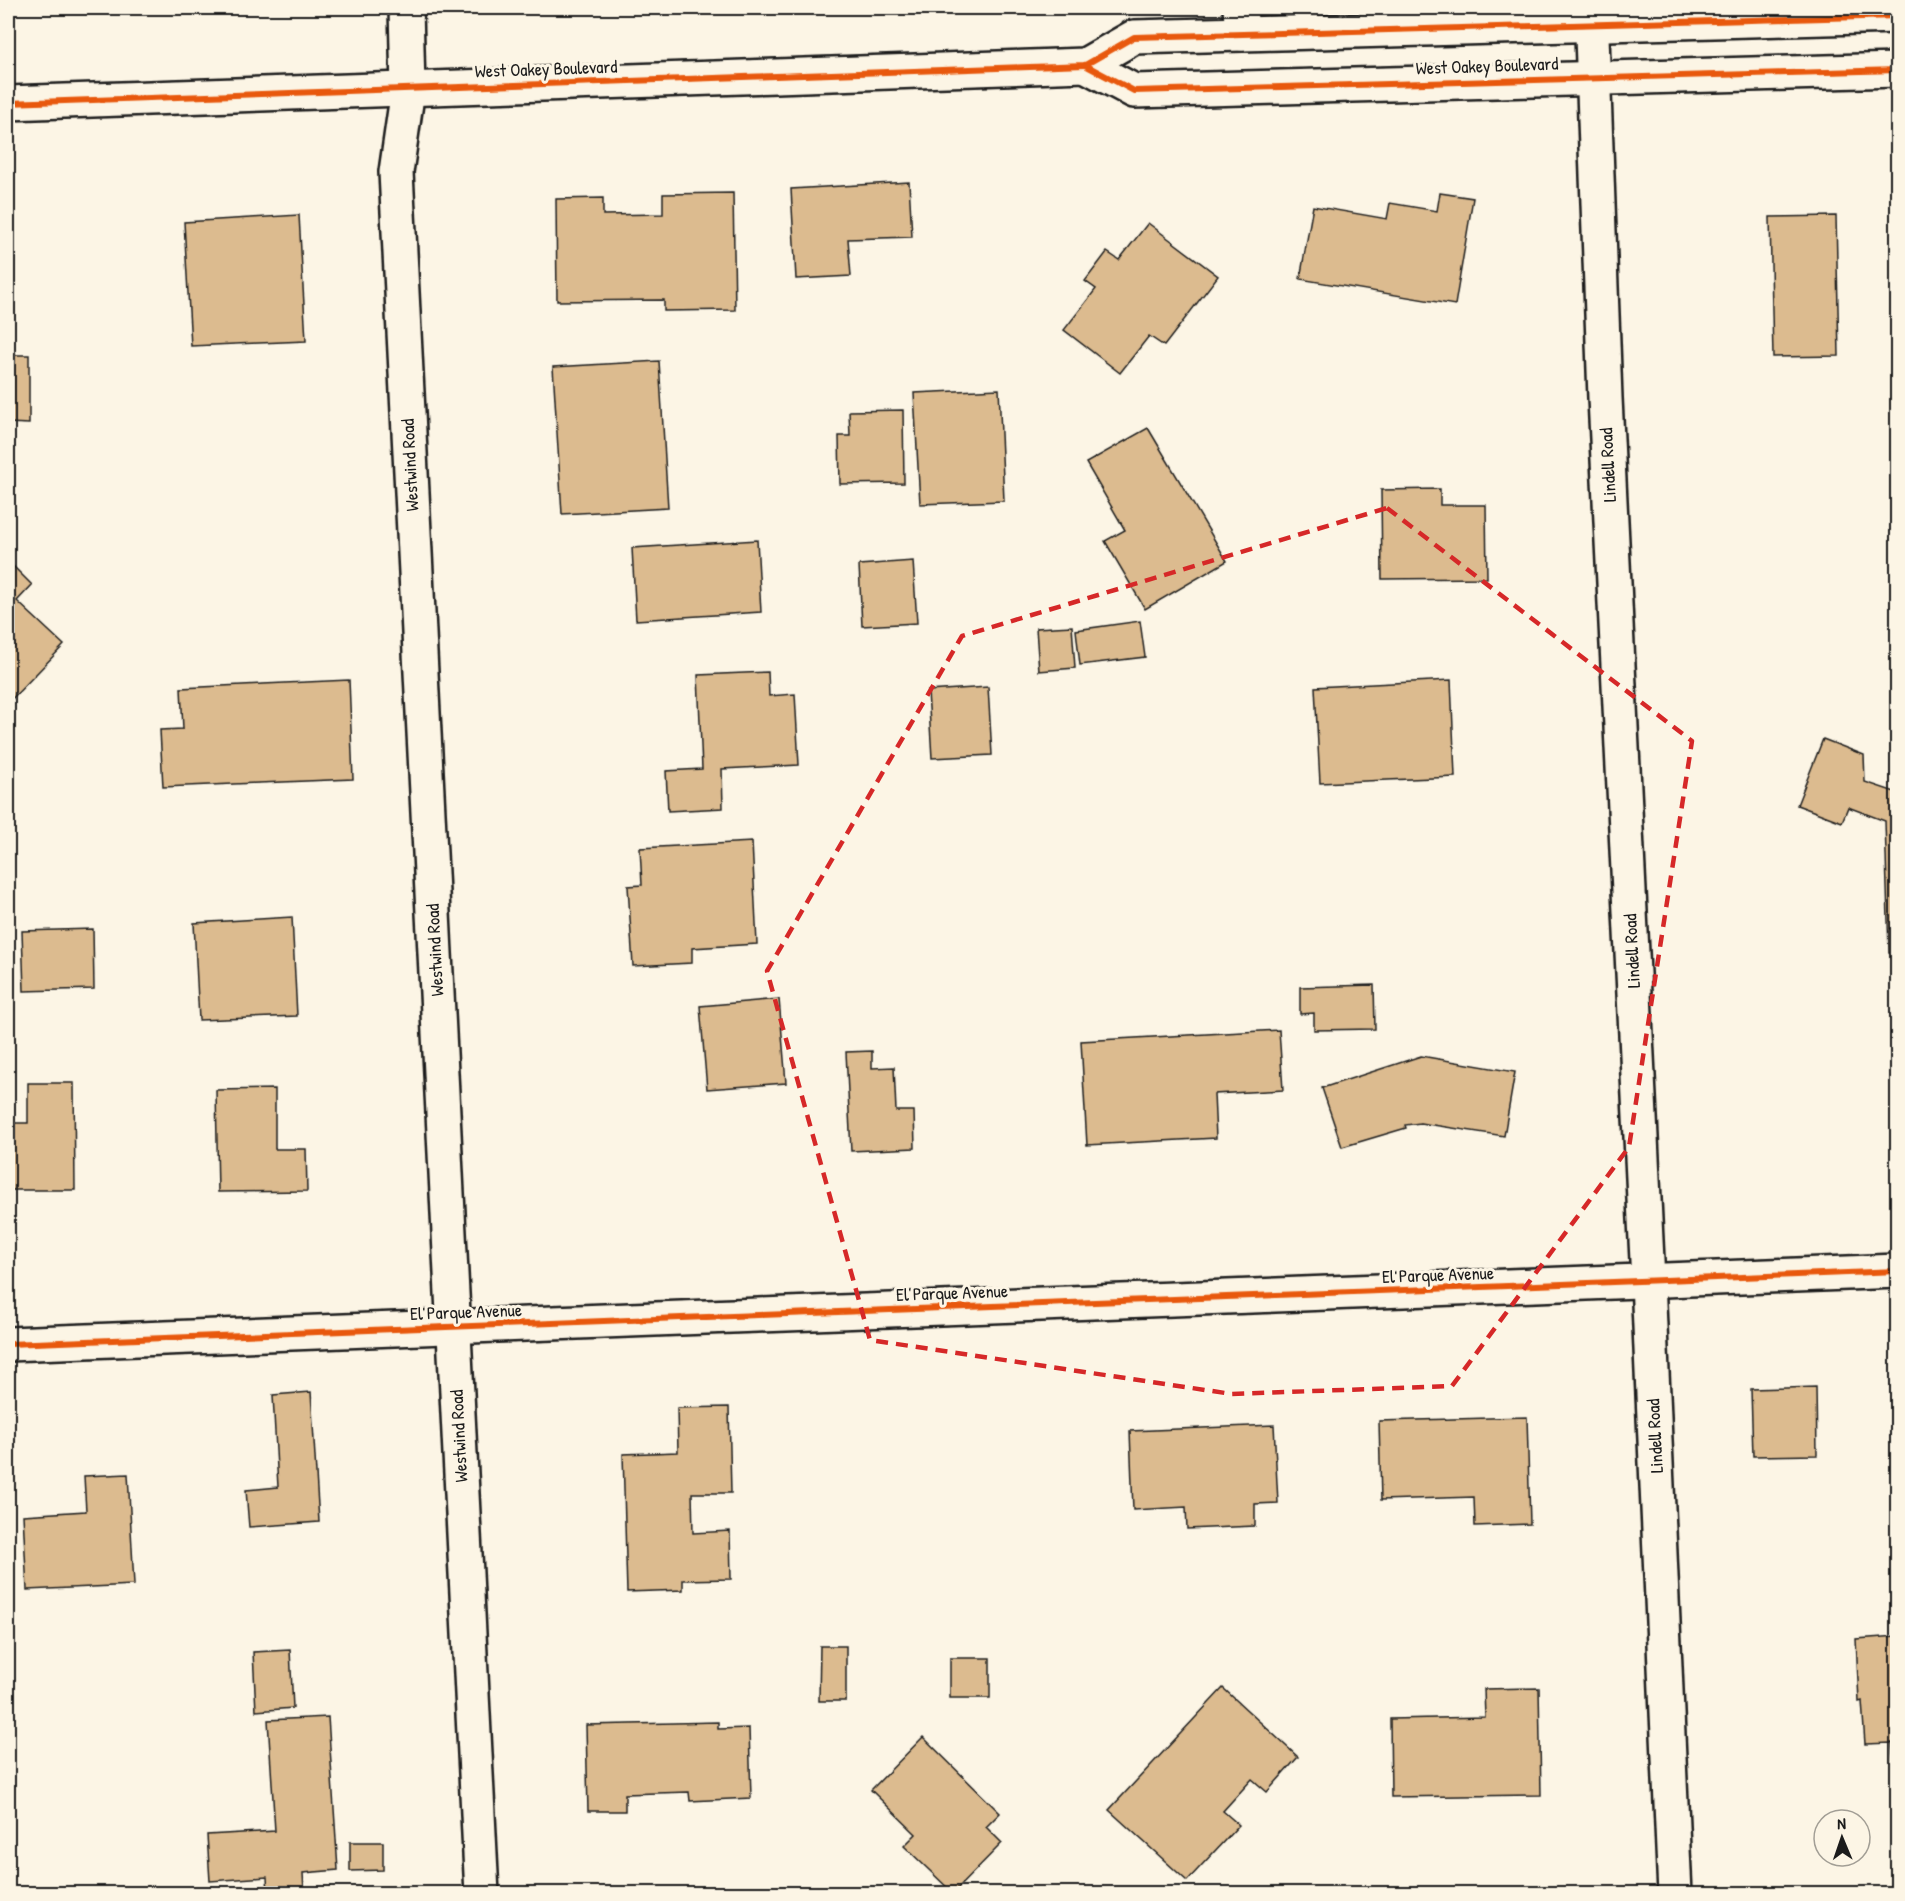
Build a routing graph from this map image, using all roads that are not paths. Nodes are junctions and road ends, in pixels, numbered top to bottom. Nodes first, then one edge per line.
1 (406, 8) edge
2 (1591, 16) edge
3 (1898, 16) edge
4 (1241, 21) edge
5 (1085, 65) junction
6 (1898, 70) edge
7 (1593, 78) junction
8 (408, 89) junction
9 (8, 103) edge
10 (1898, 1271) edge
11 (1648, 1281) junction
12 (453, 1328) junction
13 (8, 1344) edge
14 (482, 1893) edge
15 (1675, 1893) edge

1 - 8 street, Westwind Road
2 - 3 street, West Oakey Boulevard
2 - 4 street, West Oakey Boulevard
2 - 7 street, Lindell Road
4 - 5 street, West Oakey Boulevard
5 - 7 street, West Oakey Boulevard
5 - 8 street, West Oakey Boulevard
6 - 7 street, West Oakey Boulevard
7 - 11 street, Lindell Road
8 - 9 street, West Oakey Boulevard
8 - 12 street, Westwind Road
10 - 11 street, El Parque Avenue
11 - 12 street, El Parque Avenue
11 - 15 street, Lindell Road
12 - 13 street, El Parque Avenue
12 - 14 street, Westwind Road

